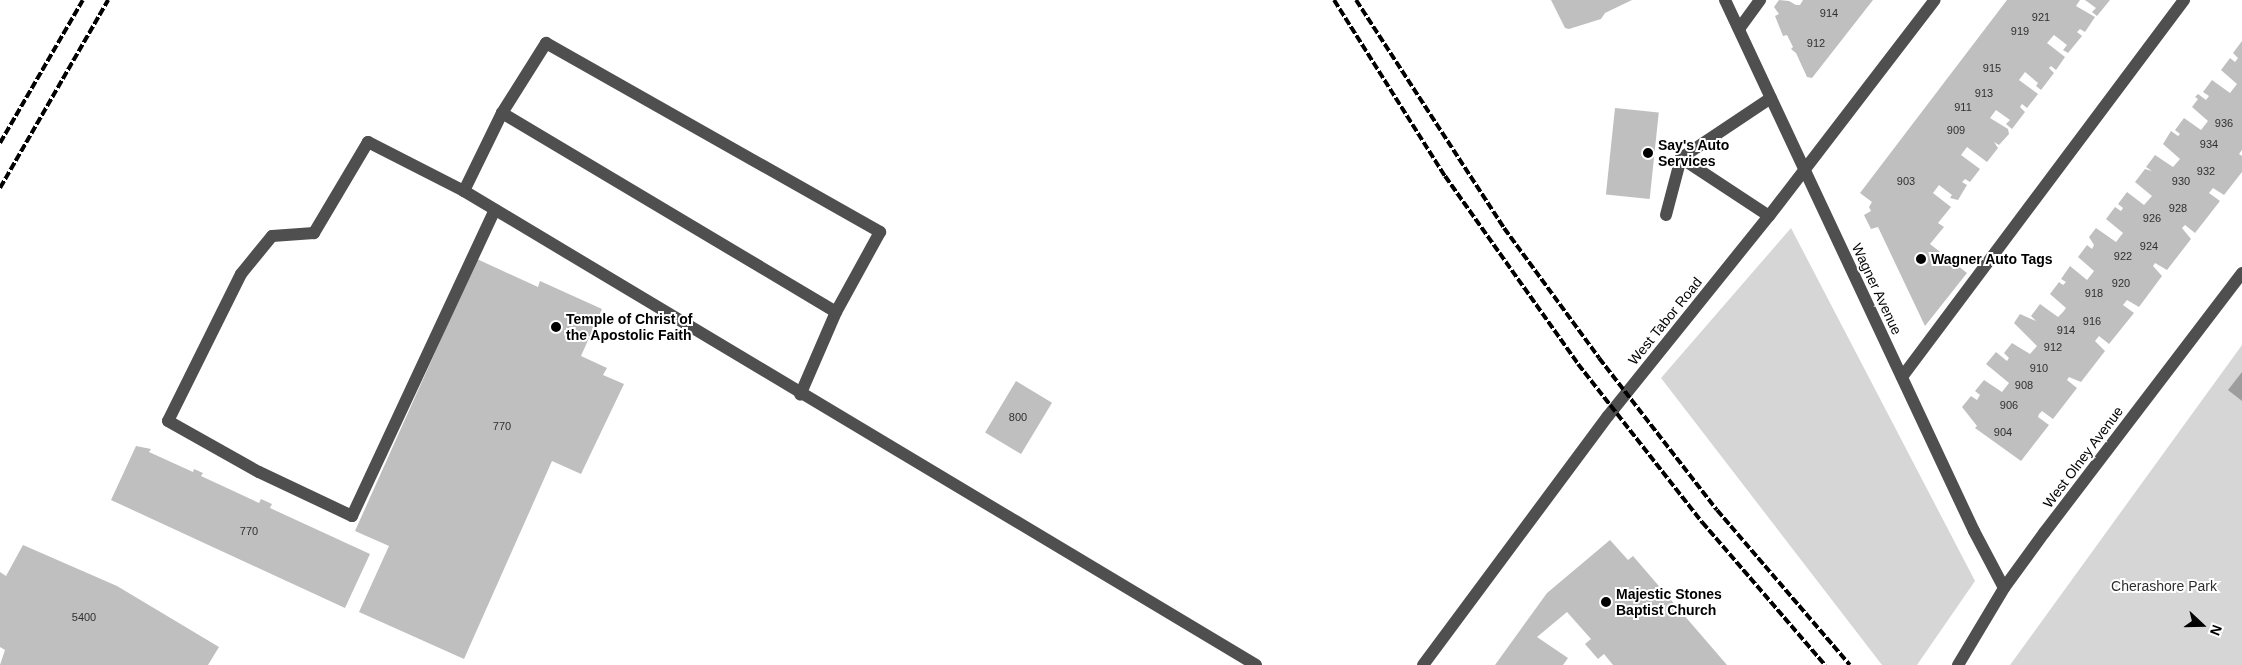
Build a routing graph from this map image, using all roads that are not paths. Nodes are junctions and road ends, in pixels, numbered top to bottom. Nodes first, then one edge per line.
1 (1725, 0) edge
2 (1760, 0) edge
3 (1934, 0) edge
4 (2184, 0) edge
5 (1739, 29) junction
6 (1771, 98) junction
7 (502, 113) junction
8 (1681, 158) junction
9 (1804, 170) junction
10 (464, 191) junction
11 (495, 210) junction
12 (1666, 215) dead end
13 (1769, 216) junction
14 (2242, 273) edge
15 (836, 312) junction
16 (1902, 378) junction
17 (800, 395) junction
18 (2004, 588) junction
19 (1256, 665) edge
20 (1423, 665) edge
21 (1958, 665) edge

1 - 5 street, Wagner Avenue
2 - 5 street
3 - 9 street, West Tabor Road
4 - 16 street
5 - 6 street, Wagner Avenue
6 - 8 street
6 - 9 street, Wagner Avenue
7 - 10 street
7 - 15 street
7 - 15 street
8 - 12 street
8 - 13 street
9 - 13 street, West Tabor Road
9 - 16 street, Wagner Avenue
10 - 11 street
10 - 11 street
11 - 17 street
13 - 20 street, West Tabor Road
14 - 18 street, West Olney Avenue
15 - 17 street
16 - 18 street, Wagner Avenue
17 - 19 street
18 - 21 street, West Olney Avenue

